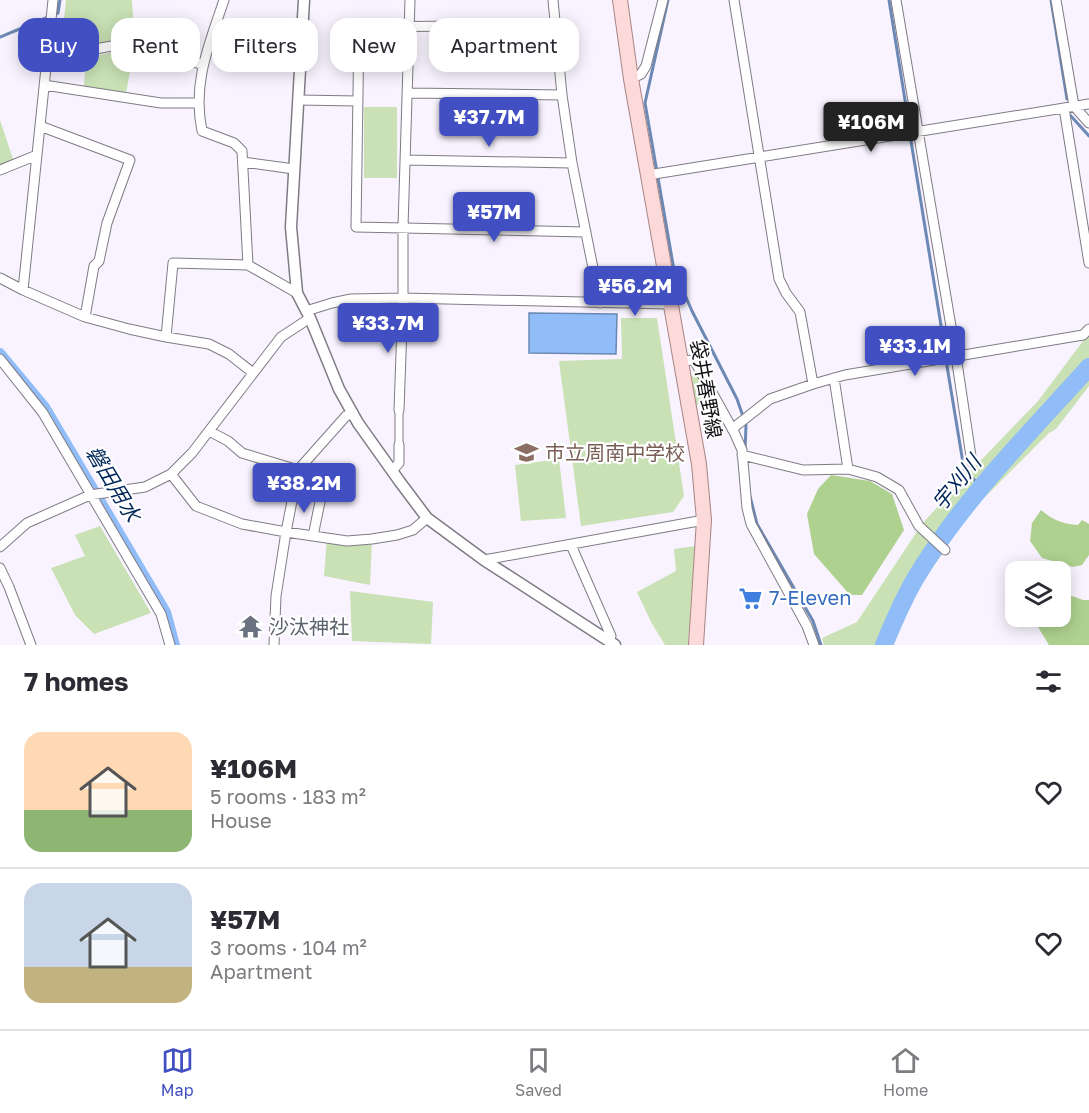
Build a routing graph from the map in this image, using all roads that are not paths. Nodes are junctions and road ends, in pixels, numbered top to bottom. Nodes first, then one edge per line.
1 (53, 0) edge
2 (224, 0) edge
3 (304, 0) edge
4 (410, 0) edge
5 (552, 0) edge
6 (620, 0) edge
7 (663, 0) edge
8 (734, 0) edge
9 (896, 0) edge
10 (1056, 0) edge
11 (51, 18) edge
12 (218, 18) edge
13 (303, 18) edge
14 (410, 18) edge
15 (553, 18) edge
16 (212, 37) edge
17 (99, 48) edge
18 (203, 64) junction
19 (45, 72) edge
20 (300, 72) edge
21 (358, 72) edge
22 (409, 72) edge
23 (559, 72) edge
24 (631, 79) junction
25 (44, 85) junction
26 (408, 93) junction
27 (562, 95) junction
28 (298, 100) junction
29 (358, 101) junction
30 (199, 103) junction
31 (1089, 104) edge
32 (1069, 107) junction
33 (1089, 123) edge
34 (40, 126) junction
35 (918, 131) junction
36 (37, 155) junction
37 (760, 157) junction
38 (406, 160) junction
39 (243, 162) junction
40 (572, 163) junction
41 (294, 169) junction
42 (0, 171) edge
43 (648, 175) junction
44 (403, 227) junction
45 (586, 232) junction
46 (1089, 263) edge
47 (248, 265) junction
48 (0, 278) edge
49 (23, 290) junction
50 (297, 293) junction
51 (403, 298) junction
52 (600, 303) junction
53 (670, 304) junction
54 (308, 314) junction
55 (86, 316) junction
56 (1089, 329) edge
57 (166, 337) junction
58 (956, 356) junction
59 (0, 359) edge
60 (681, 361) junction
61 (253, 373) junction
62 (834, 378) junction
63 (813, 384) junction
64 (399, 410) joint
65 (352, 413) junction
66 (732, 429) junction
67 (209, 431) junction
68 (399, 445) joint
69 (742, 455) junction
70 (972, 462) dead end
71 (848, 469) junction
72 (298, 470) junction
73 (392, 471) junction
74 (171, 474) junction
75 (90, 495) junction
76 (321, 497) dead end
77 (427, 518) junction
78 (704, 520) junction
79 (286, 532) junction
80 (314, 536) junction
81 (571, 545) junction
82 (0, 547) edge
83 (945, 550) dead end
84 (484, 560) junction
85 (0, 568) edge
86 (612, 643) edge
87 (31, 645) edge
88 (170, 645) edge
89 (274, 645) edge
90 (696, 645) edge
91 (814, 645) edge

1 - 11 street
2 - 12 street
3 - 13 street
4 - 14 street
5 - 15 street
6 - 24 main road, 袋井春野線
7 - 24 street
8 - 37 street
9 - 35 street
10 - 32 street
16 - 18 street
17 - 18 street
18 - 30 street
19 - 25 street
20 - 28 street
21 - 29 street
22 - 26 street
23 - 27 street
24 - 43 main road, 袋井春野線
25 - 30 street
25 - 34 street
26 - 27 street
26 - 38 street
27 - 40 street
28 - 29 street
28 - 41 street
29 - 44 street
30 - 39 street
31 - 32 street
32 - 33 street
32 - 35 street
32 - 46 street
34 - 36 street
34 - 55 street
35 - 37 street
35 - 58 street
36 - 42 street
36 - 49 street
37 - 43 street
37 - 63 street
38 - 40 street
38 - 44 street
39 - 41 street
39 - 47 street
40 - 45 street
41 - 50 street
43 - 53 main road, 袋井春野線
44 - 45 street
44 - 51 street
45 - 52 street
47 - 50 street
47 - 57 street
48 - 49 street
49 - 55 street
50 - 54 street
51 - 52 street
51 - 54 street
51 - 64 street
52 - 53 street
53 - 60 main road, 袋井春野線
54 - 61 street
54 - 65 street
55 - 57 street
56 - 58 street
57 - 61 street
58 - 62 street
58 - 70 street
59 - 75 street
60 - 66 street
60 - 78 main road, 袋井春野線
61 - 67 street
62 - 63 street
62 - 71 street
63 - 66 street
64 - 68 street
65 - 72 street
65 - 73 street
66 - 69 street
67 - 72 street
67 - 74 street
68 - 73 street
69 - 71 street
69 - 91 street
71 - 83 street
72 - 79 street
73 - 77 street
74 - 75 street
74 - 79 street
75 - 82 street
75 - 88 street
76 - 80 street
77 - 80 street
77 - 84 street
78 - 81 street
78 - 90 main road, 袋井春野線
79 - 80 street
79 - 89 street
81 - 84 street
81 - 86 street
84 - 86 street
85 - 87 street

